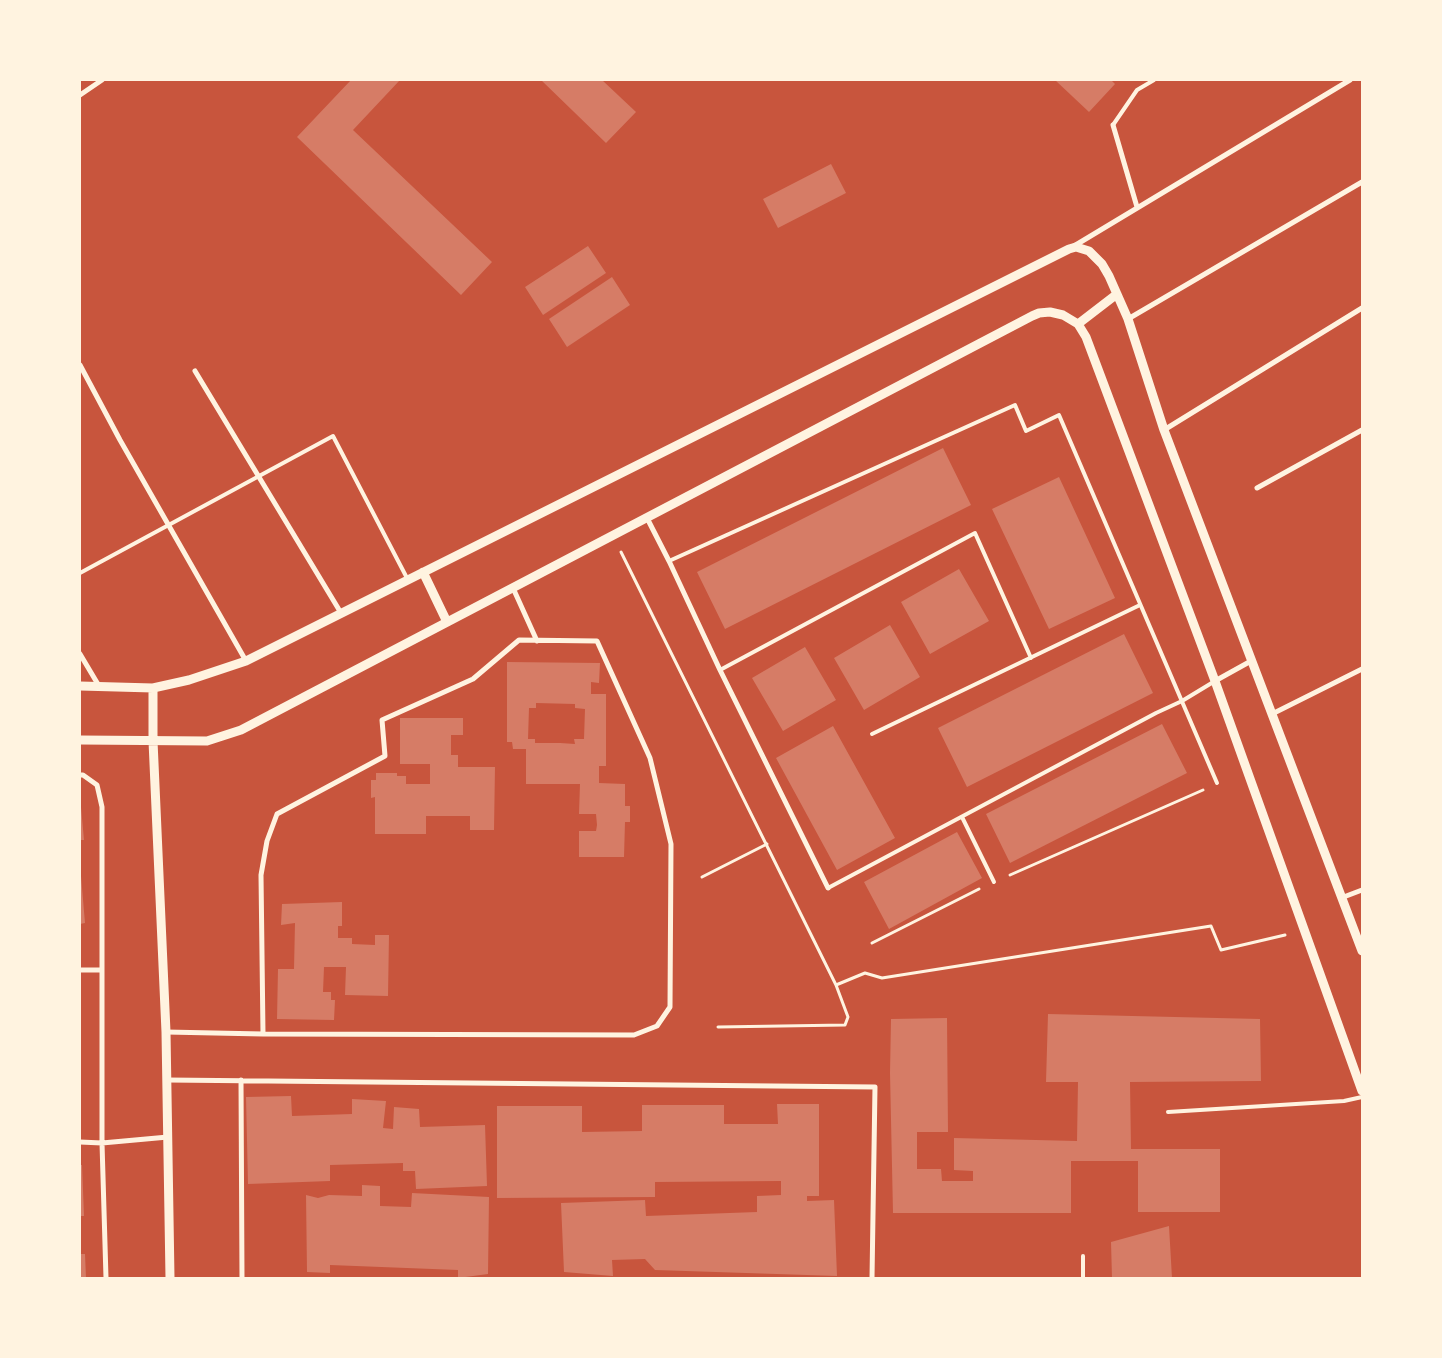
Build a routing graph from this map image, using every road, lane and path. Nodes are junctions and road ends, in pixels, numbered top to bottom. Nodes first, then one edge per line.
1 (102, 80) edge
2 (1154, 80) edge
3 (1350, 80) edge
4 (80, 95) edge
5 (1113, 125) joint
6 (1362, 182) edge
7 (1137, 207) junction
8 (1069, 248) junction
9 (1117, 294) junction
10 (1362, 308) edge
11 (1128, 320) junction
12 (1078, 324) junction
13 (80, 365) edge
14 (195, 371) dead end
15 (1164, 430) junction
16 (1362, 430) edge
17 (258, 477) junction
18 (1257, 488) dead end
19 (647, 518) junction
20 (168, 525) junction
21 (613, 535) junction
22 (669, 560) junction
23 (423, 572) junction
24 (80, 573) edge
25 (408, 580) junction
26 (513, 588) junction
27 (1140, 605) junction
28 (341, 613) junction
29 (447, 622) junction
30 (537, 641) junction
31 (80, 654) edge
32 (1032, 658) junction
33 (246, 661) junction
34 (1251, 661) junction
35 (720, 670) junction
36 (1362, 670) edge
37 (1215, 681) junction
38 (80, 686) edge
39 (99, 686) junction
40 (153, 688) junction
41 (1182, 701) junction
42 (1272, 714) junction
43 (872, 734) dead end
44 (80, 740) edge
45 (153, 741) junction
46 (80, 775) edge
47 (1217, 783) joint
48 (962, 817) junction
49 (767, 844) junction
50 (702, 877) dead end
51 (994, 882) junction
52 (828, 888) joint
53 (1362, 890) edge
54 (1341, 898) junction
55 (1305, 931) junction
56 (872, 943) dead end
57 (1362, 952) edge
58 (80, 970) edge
59 (102, 970) junction
60 (836, 985) junction
61 (718, 1027) dead end
62 (166, 1032) junction
63 (263, 1034) junction
64 (167, 1080) junction
65 (241, 1080) junction
66 (1362, 1090) edge
67 (1362, 1097) edge
68 (1168, 1112) dead end
69 (168, 1137) junction
70 (80, 1142) edge
71 (102, 1143) junction
72 (1083, 1256) dead end
73 (106, 1278) edge
74 (170, 1278) edge
75 (242, 1278) edge
76 (872, 1278) edge
77 (1083, 1278) edge

1 - 4 street
2 - 5 lane
3 - 7 street
5 - 7 street
6 - 11 street
7 - 8 street
8 - 9 street
8 - 23 street
9 - 11 street
9 - 12 street
10 - 15 street
11 - 15 street
12 - 19 street
12 - 37 street
13 - 20 street
14 - 17 street
15 - 34 street
16 - 18 street
17 - 20 lane
17 - 25 lane
17 - 28 street
19 - 21 street
19 - 22 street
20 - 24 lane
20 - 33 street
21 - 26 street
21 - 49 path
22 - 27 lane
22 - 35 street
23 - 25 street
23 - 29 street
25 - 28 street
26 - 29 street
26 - 30 street
27 - 32 lane
27 - 41 lane
28 - 33 street
29 - 45 street
30 - 63 street
30 - 63 street
31 - 39 street
32 - 35 lane
32 - 43 lane
33 - 40 street
34 - 37 street
34 - 42 street
35 - 52 street
36 - 42 street
37 - 41 lane
37 - 55 street
38 - 39 street
39 - 40 street
40 - 45 street
41 - 47 lane
41 - 48 lane
42 - 54 street
44 - 45 street
45 - 62 street
46 - 59 street
47 - 51 path
48 - 51 lane
48 - 52 lane
49 - 50 path
49 - 60 path
51 - 56 path
53 - 54 street
54 - 57 street
55 - 60 path
55 - 66 street
58 - 59 street
59 - 71 street
60 - 61 path
62 - 63 street
62 - 64 street
64 - 65 street
64 - 69 street
65 - 75 street
65 - 76 street
67 - 68 lane
69 - 71 street
69 - 74 street
70 - 71 street
71 - 73 street
72 - 77 lane

